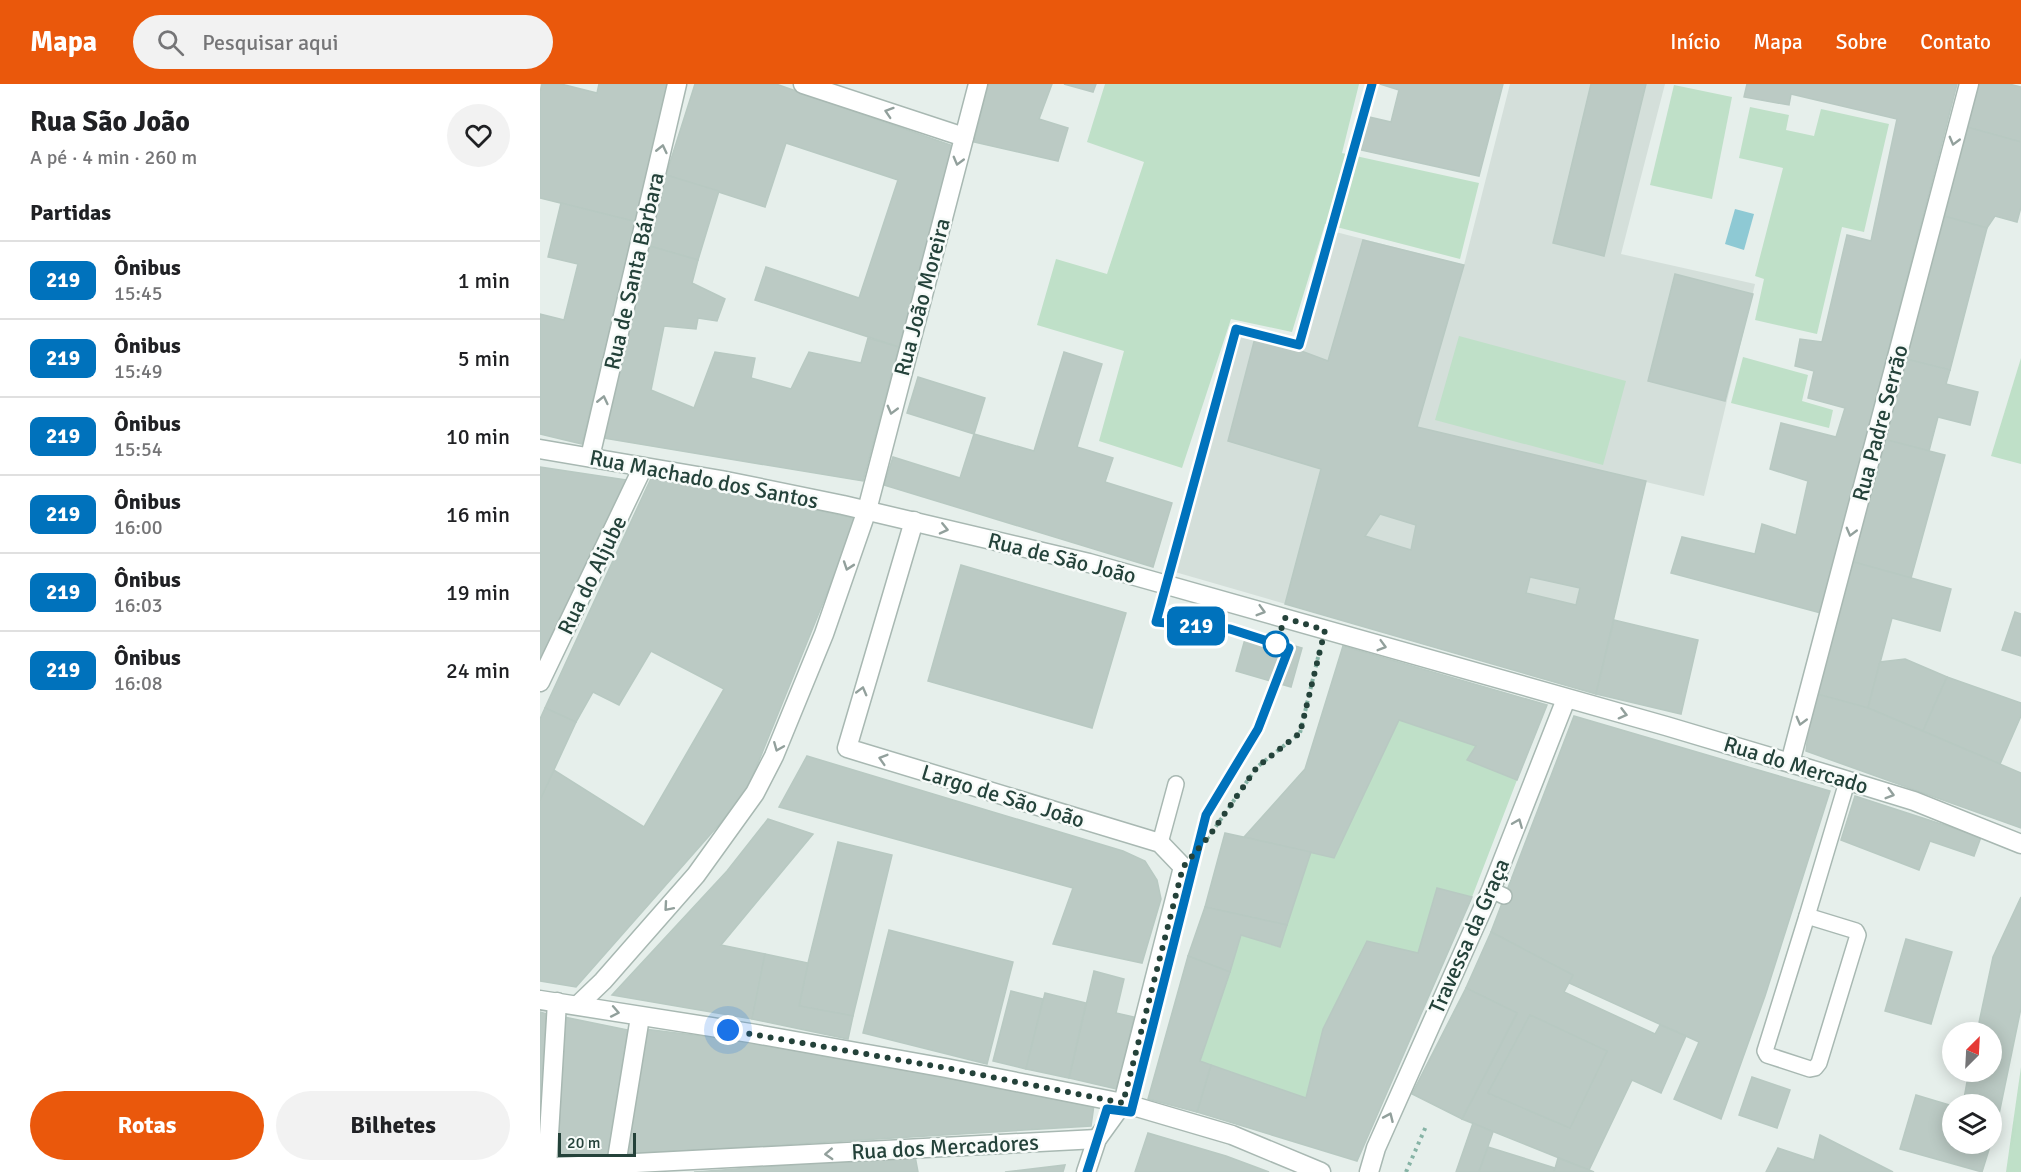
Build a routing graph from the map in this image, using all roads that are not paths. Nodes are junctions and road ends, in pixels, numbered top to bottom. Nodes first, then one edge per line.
1 (677, 84) edge
2 (803, 84) edge
3 (978, 84) edge
4 (1969, 84) edge
5 (964, 137) junction
6 (540, 449) edge
7 (590, 457) junction
8 (643, 467) junction
9 (867, 510) junction
10 (914, 522) junction
11 (540, 682) edge
12 (1566, 699) junction
13 (1790, 763) junction
14 (1847, 782) junction
15 (1176, 784) dead end
16 (1160, 843) junction
17 (2021, 844) edge
18 (1807, 916) junction
19 (548, 1001) edge
20 (578, 1005) junction
21 (640, 1017) junction
22 (1123, 1103) junction
23 (1097, 1139) junction
24 (616, 1165) junction
25 (543, 1168) edge
26 (1086, 1172) edge
27 (1321, 1172) edge
28 (1369, 1172) edge

7 -> 1 street, Rua de Santa Bárbara
5 -> 2 street
3 - 5 street, Rua João Moreira
4 -> 13 street, Rua Padre Serrão
5 -> 9 street, Rua João Moreira
6 - 7 street, Rua Machado dos Santos
7 - 8 street, Rua Machado dos Santos
8 - 9 street, Rua Machado dos Santos
8 - 11 street, Rua do Aljube
9 - 10 street, Rua de São João
9 -> 20 street, Rua João Moreira
10 -> 12 street, Rua de São João
16 -> 10 street, Largo de São João
12 -> 13 street, Rua do Mercado
28 -> 12 street, Travessa da Graça
13 - 14 street, Rua do Mercado
14 -> 17 street, Rua do Mercado
14 - 18 lane
15 - 16 lane
16 - 22 street
18 - 18 lane
19 - 20 street
19 - 25 street
20 -> 21 street
21 - 22 street
21 - 24 street
22 - 23 street
22 - 27 street
23 -> 24 street, Rua dos Mercadores
23 - 26 street
24 - 25 street, Rua dos Mercadores

